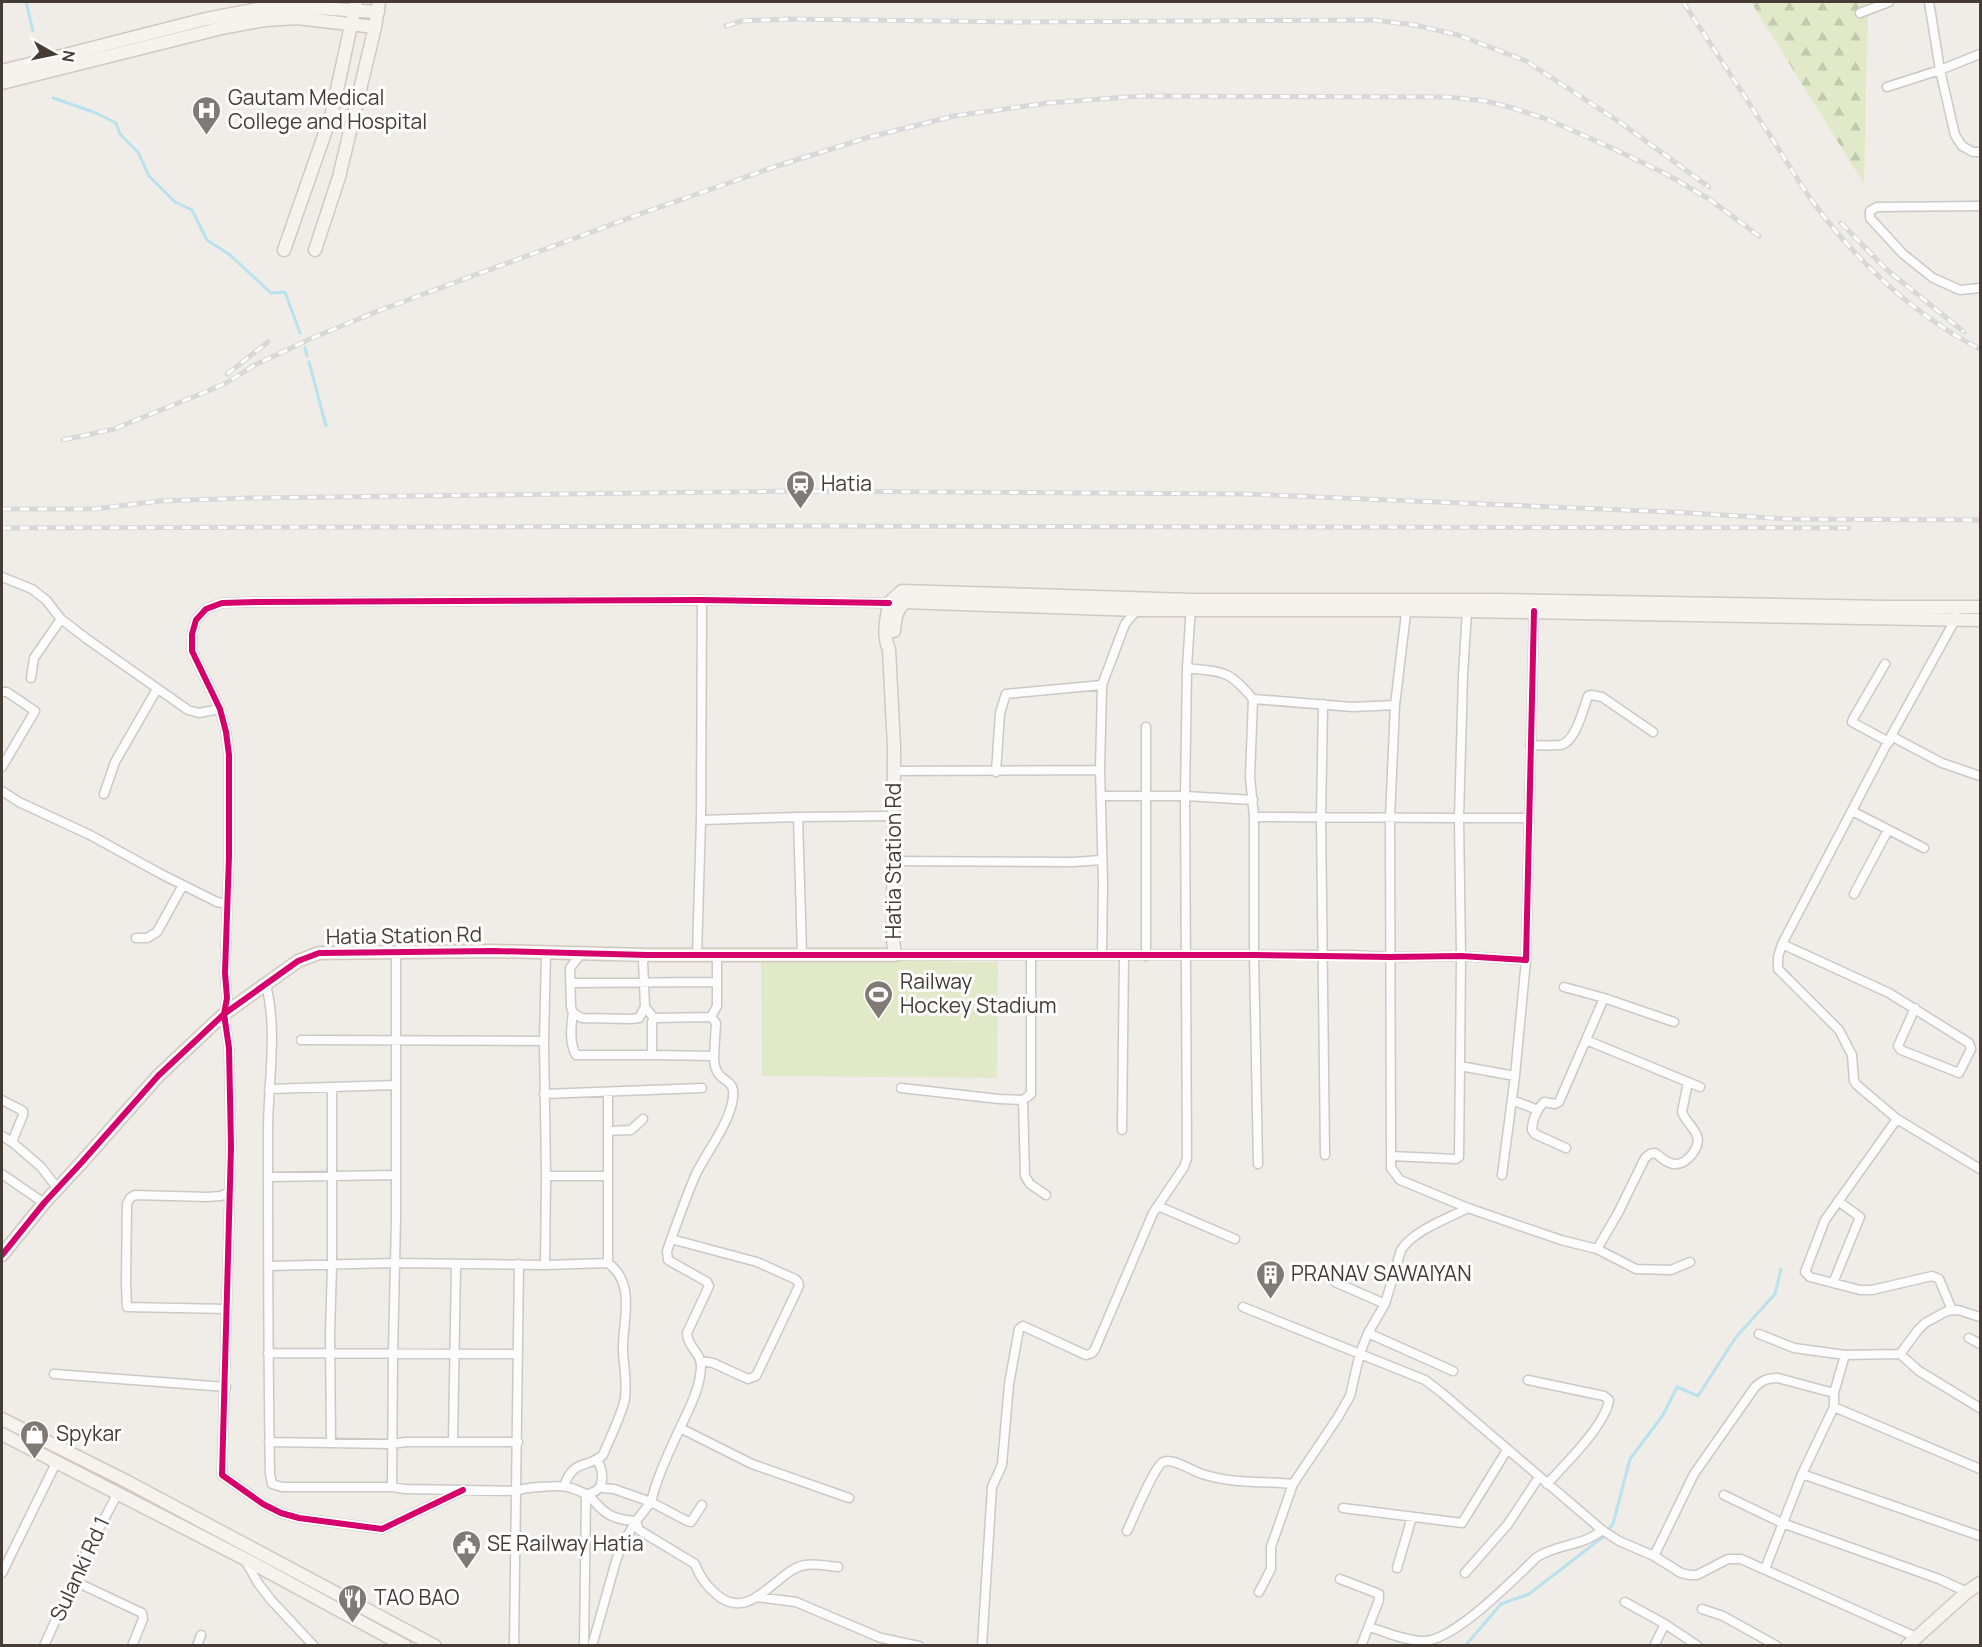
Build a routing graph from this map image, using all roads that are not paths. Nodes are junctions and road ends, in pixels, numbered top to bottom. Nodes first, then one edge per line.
1 (1889, 2) edge
2 (1929, 2) edge
3 (355, 6) edge
4 (378, 7) edge
5 (1860, 13) dead end
6 (352, 24) junction
7 (375, 27) junction
8 (1980, 54) edge
9 (1941, 70) junction
10 (2, 71) edge
11 (2, 83) edge
12 (1887, 87) dead end
13 (1980, 153) edge
14 (1980, 206) edge
15 (284, 250) dead end
16 (315, 250) dead end
17 (1980, 288) edge
18 (2, 578) edge
19 (702, 600) junction
20 (889, 603) junction
21 (1191, 605) junction
22 (1407, 605) junction
23 (1957, 607) junction
24 (1980, 607) edge
25 (1137, 610) junction
26 (1467, 611) junction
27 (1534, 611) junction
28 (61, 619) junction
29 (1955, 620) junction
30 (1980, 620) edge
31 (889, 649) junction
32 (1885, 664) dead end
33 (1187, 668) junction
34 (31, 678) dead end
35 (1102, 685) junction
36 (157, 689) junction
37 (2, 692) edge
38 (1253, 699) junction
39 (1323, 704) junction
40 (1395, 705) junction
41 (220, 709) junction
42 (1146, 727) dead end
43 (1653, 732) dead end
44 (1890, 739) junction
45 (1530, 745) junction
46 (2, 766) edge
47 (1100, 770) junction
48 (894, 771) junction
49 (996, 772) junction
50 (1980, 776) edge
51 (2, 791) edge
52 (104, 794) dead end
53 (1101, 796) junction
54 (1146, 796) junction
55 (1185, 796) junction
56 (1253, 800) junction
57 (1852, 811) junction
58 (894, 816) junction
59 (798, 817) junction
60 (1254, 817) junction
61 (1321, 817) junction
62 (1390, 818) junction
63 (1460, 818) junction
64 (1529, 818) junction
65 (701, 820) junction
66 (1888, 830) junction
67 (1924, 848) dead end
68 (1102, 860) junction
69 (894, 861) junction
70 (183, 885) junction
71 (1854, 894) dead end
72 (227, 904) junction
73 (136, 938) dead end
74 (1782, 944) junction
75 (396, 953) junction
76 (546, 953) junction
77 (580, 954) junction
78 (802, 954) junction
79 (647, 955) junction
80 (697, 955) junction
81 (717, 955) junction
82 (895, 955) junction
83 (1254, 955) junction
84 (1322, 955) junction
85 (1031, 956) junction
86 (1102, 956) junction
87 (1124, 956) junction
88 (1146, 956) junction
89 (1185, 956) junction
90 (1461, 956) junction
91 (1390, 957) junction
92 (1526, 960) junction
93 (717, 982) junction
94 (570, 983) junction
95 (643, 983) junction
96 (266, 985) junction
97 (1563, 987) dead end
98 (1604, 998) junction
99 (645, 1007) junction
100 (1915, 1008) junction
101 (573, 1013) junction
102 (224, 1014) junction
103 (711, 1017) junction
104 (654, 1018) junction
105 (1674, 1022) dead end
106 (301, 1040) dead end
107 (1586, 1040) junction
108 (544, 1041) junction
109 (395, 1042) junction
110 (652, 1055) junction
111 (714, 1056) junction
112 (1460, 1066) junction
113 (1515, 1076) junction
114 (1688, 1082) junction
115 (395, 1085) junction
116 (332, 1087) junction
117 (1700, 1087) dead end
118 (702, 1088) dead end
119 (901, 1088) dead end
120 (269, 1089) junction
121 (608, 1092) junction
122 (544, 1094) junction
123 (2, 1100) edge
124 (1023, 1100) junction
125 (1512, 1100) junction
126 (1538, 1110) junction
127 (643, 1119) dead end
128 (1897, 1119) junction
129 (1122, 1130) dead end
130 (608, 1131) junction
131 (2, 1136) edge
132 (12, 1142) junction
133 (1566, 1148) dead end
134 (1325, 1155) dead end
135 (1391, 1156) junction
136 (1258, 1164) dead end
137 (1980, 1169) edge
138 (2, 1174) edge
139 (396, 1175) junction
140 (1502, 1175) dead end
141 (332, 1176) junction
142 (546, 1176) junction
143 (608, 1176) junction
144 (268, 1177) junction
145 (58, 1189) junction
146 (230, 1192) junction
147 (1046, 1195) dead end
148 (1838, 1201) junction
149 (44, 1203) junction
150 (1158, 1206) junction
151 (1468, 1208) junction
152 (671, 1239) junction
153 (1235, 1239) dead end
154 (1597, 1249) junction
155 (2, 1255) edge
156 (1690, 1262) dead end
157 (395, 1263) junction
158 (608, 1263) junction
159 (456, 1264) junction
160 (519, 1264) junction
161 (332, 1265) junction
162 (545, 1265) junction
163 (268, 1266) junction
164 (1335, 1282) dead end
165 (1833, 1283) junction
166 (1385, 1304) junction
167 (1243, 1307) dead end
168 (227, 1310) junction
169 (1952, 1310) junction
170 (1980, 1317) edge
171 (1368, 1333) junction
172 (1759, 1334) dead end
173 (1969, 1338) dead end
174 (1980, 1344) edge
175 (331, 1352) junction
176 (268, 1353) junction
177 (393, 1353) junction
178 (1360, 1353) junction
179 (456, 1354) junction
180 (518, 1354) junction
181 (1900, 1354) junction
182 (1845, 1355) junction
183 (701, 1361) junction
184 (1453, 1371) dead end
185 (54, 1374) dead end
186 (1528, 1380) dead end
187 (226, 1387) junction
188 (1834, 1393) junction
189 (1834, 1407) junction
190 (1980, 1408) edge
191 (2, 1419) edge
192 (680, 1428) junction
193 (2, 1434) edge
194 (269, 1442) junction
195 (453, 1442) junction
196 (518, 1442) junction
197 (331, 1443) junction
198 (392, 1444) junction
199 (1507, 1450) junction
200 (597, 1460) junction
201 (57, 1461) junction
202 (1980, 1469) edge
203 (1802, 1474) junction
204 (1539, 1477) junction
205 (602, 1483) junction
206 (1293, 1484) junction
207 (1547, 1484) junction
208 (564, 1486) junction
209 (392, 1487) junction
210 (463, 1490) junction
211 (517, 1491) junction
212 (118, 1493) junction
213 (587, 1494) junction
214 (1724, 1495) dead end
215 (849, 1498) dead end
216 (651, 1502) junction
217 (702, 1504) dead end
218 (1343, 1508) dead end
219 (1412, 1517) junction
220 (636, 1521) junction
221 (1782, 1522) junction
222 (1602, 1530) junction
223 (1127, 1531) dead end
224 (1980, 1536) edge
225 (1654, 1556) junction
226 (245, 1559) junction
227 (838, 1567) dead end
228 (1396, 1568) dead end
229 (1765, 1569) junction
230 (2, 1573) edge
231 (1465, 1574) dead end
232 (1340, 1579) dead end
233 (74, 1581) junction
234 (1980, 1583) edge
235 (1967, 1592) junction
236 (1260, 1593) dead end
237 (755, 1597) junction
238 (1626, 1602) dead end
239 (1702, 1609) dead end
240 (1665, 1624) junction
241 (1369, 1627) junction
242 (201, 1635) dead end
243 (1916, 1636) junction
244 (44, 1646) edge
245 (132, 1646) edge
246 (197, 1646) edge
247 (314, 1646) edge
248 (405, 1646) edge
249 (435, 1646) edge
250 (514, 1646) edge
251 (584, 1646) edge
252 (592, 1646) edge
253 (919, 1646) edge
254 (982, 1646) edge
255 (1361, 1646) edge
256 (1654, 1646) edge
257 (1698, 1646) edge
258 (1777, 1646) edge
259 (1906, 1646) edge

1 - 5 street
2 - 9 street
3 - 4 street
3 - 6 street
3 - 10 street
4 - 7 street
6 - 7 street
6 - 11 street
6 - 15 street
7 - 16 street
8 - 9 street
9 - 12 street
9 - 13 street
14 - 17 street
18 - 28 street
19 - 20 street
19 - 41 street
19 - 65 street
20 - 21 street
20 - 31 street
21 - 22 street
21 - 25 street
21 - 33 street
22 - 23 street
22 - 26 street
22 - 40 street
23 - 24 street
23 - 29 street
25 - 31 street
25 - 35 street
26 - 27 street
26 - 63 street
27 - 29 street
27 - 45 street
28 - 34 street
28 - 36 street
29 - 30 street
29 - 44 street
31 - 48 street, Hatia Station Rd
32 - 44 street
33 - 38 street
33 - 55 street
35 - 47 street
35 - 49 street
36 - 41 street
36 - 52 street
37 - 46 street
38 - 39 street
38 - 56 street
39 - 40 street
39 - 61 street
40 - 62 street
41 - 72 street
42 - 54 street
43 - 45 street
44 - 50 street
44 - 57 street
45 - 64 street
47 - 49 street
47 - 53 street
48 - 49 street
48 - 58 street, Hatia Station Rd
51 - 70 street
53 - 54 street
53 - 68 street
54 - 55 street
54 - 88 street
55 - 56 street
55 - 89 street
56 - 60 street
57 - 66 street
57 - 74 street
58 - 59 street
58 - 69 street, Hatia Station Rd
59 - 65 street
59 - 78 street
60 - 61 street
60 - 83 street
61 - 62 street
61 - 84 street
62 - 63 street
62 - 91 street
63 - 64 street
63 - 90 street
64 - 92 street
65 - 80 street
66 - 67 street
66 - 71 street
68 - 69 street
68 - 86 street
69 - 82 street, Hatia Station Rd
70 - 72 street
70 - 73 street
72 - 102 street
74 - 100 street
74 - 128 street
75 - 76 street, Hatia Station Rd
75 - 96 street, Hatia Station Rd
75 - 109 street
76 - 77 street, Hatia Station Rd
76 - 108 street
77 - 79 street, Hatia Station Rd
77 - 94 street
78 - 81 street, Hatia Station Rd
78 - 82 street, Hatia Station Rd
79 - 80 street, Hatia Station Rd
79 - 95 street
80 - 81 street, Hatia Station Rd
81 - 93 street
82 - 85 street
83 - 84 street
83 - 89 street
83 - 136 street
84 - 91 street
84 - 134 street
85 - 86 street
85 - 124 street
86 - 87 street
87 - 88 street
87 - 129 street
88 - 89 street
89 - 150 street
90 - 91 street
90 - 92 street
90 - 112 street
91 - 135 street
92 - 113 street
93 - 95 street
93 - 103 street
94 - 95 street
94 - 101 street
95 - 99 street
96 - 102 street, Hatia Station Rd
96 - 120 street
97 - 98 street
98 - 105 street
98 - 107 street
99 - 101 street
99 - 104 street
100 - 100 street
101 - 110 street
102 - 145 street, Hatia Station Rd
102 - 146 street
103 - 104 street
103 - 111 street
104 - 110 street
106 - 109 street
107 - 114 street
107 - 126 street
108 - 109 street
108 - 122 street
109 - 115 street
110 - 111 street
111 - 152 street
112 - 113 street
112 - 135 street
113 - 125 street
114 - 117 street
114 - 154 street
115 - 116 street
115 - 139 street
116 - 120 street
116 - 141 street
118 - 121 street
119 - 124 street
120 - 144 street
121 - 122 street
121 - 130 street
122 - 142 street
123 - 132 street
124 - 147 street
125 - 126 street
125 - 140 street
126 - 133 street
127 - 130 street
128 - 137 street
128 - 148 street
130 - 143 street
131 - 132 street
132 - 145 street
135 - 151 street
138 - 149 street
139 - 141 street
139 - 157 street
141 - 144 street
141 - 161 street
142 - 143 street
142 - 162 street
143 - 158 street
144 - 163 street
145 - 149 street, Hatia Station Rd
146 - 168 street
146 - 168 street
148 - 165 street
148 - 165 street
149 - 155 street, Hatia Station Rd
150 - 153 street
150 - 254 street
151 - 154 street
151 - 166 street
152 - 183 street
152 - 183 street
154 - 156 street
157 - 159 street
157 - 161 street
157 - 177 street
158 - 162 street
158 - 200 street
159 - 160 street
159 - 179 street
160 - 162 street
160 - 180 street
161 - 163 street
161 - 175 street
163 - 176 street
164 - 166 street
165 - 169 street
166 - 171 street
167 - 178 street
168 - 187 street
169 - 170 street
169 - 181 street
171 - 178 street
171 - 184 street
172 - 182 street
173 - 174 street
175 - 176 street
175 - 177 street
175 - 197 street
176 - 194 street
177 - 179 street
177 - 198 street
178 - 199 street
178 - 206 street
179 - 180 street
179 - 195 street
180 - 196 street
181 - 182 street
181 - 190 street
182 - 188 street
183 - 192 street
185 - 187 street
186 - 207 street
187 - 210 street
188 - 189 street
188 - 225 street
189 - 202 street
189 - 203 street
191 - 249 street
192 - 215 street
192 - 216 street
193 - 201 street
194 - 197 street
194 - 209 street
195 - 196 street
195 - 198 street
196 - 211 street
197 - 198 street
198 - 209 street
199 - 204 street
199 - 219 street
200 - 205 street
200 - 208 street
201 - 212 street
201 - 230 street
203 - 221 street
203 - 224 street
204 - 207 street
204 - 231 street
205 - 213 street
205 - 216 street
206 - 223 street
206 - 236 street
207 - 222 street
208 - 211 street
208 - 213 street
209 - 210 street
210 - 211 street
211 - 250 street
212 - 226 street
212 - 233 street, Sulanki Rd 1
213 - 220 street
213 - 251 street
214 - 221 street
216 - 217 street
216 - 220 street
218 - 219 street
219 - 228 street
220 - 237 street
220 - 252 street
221 - 229 street
221 - 235 street
222 - 225 street
222 - 241 street
225 - 229 street
226 - 247 street
226 - 248 street
227 - 237 street
229 - 243 street
232 - 241 street
233 - 244 street, Sulanki Rd 1
233 - 245 street
234 - 235 street
235 - 243 street
237 - 253 street
238 - 240 street
239 - 258 street
240 - 256 street
240 - 257 street
241 - 255 street
242 - 246 street
243 - 259 street

